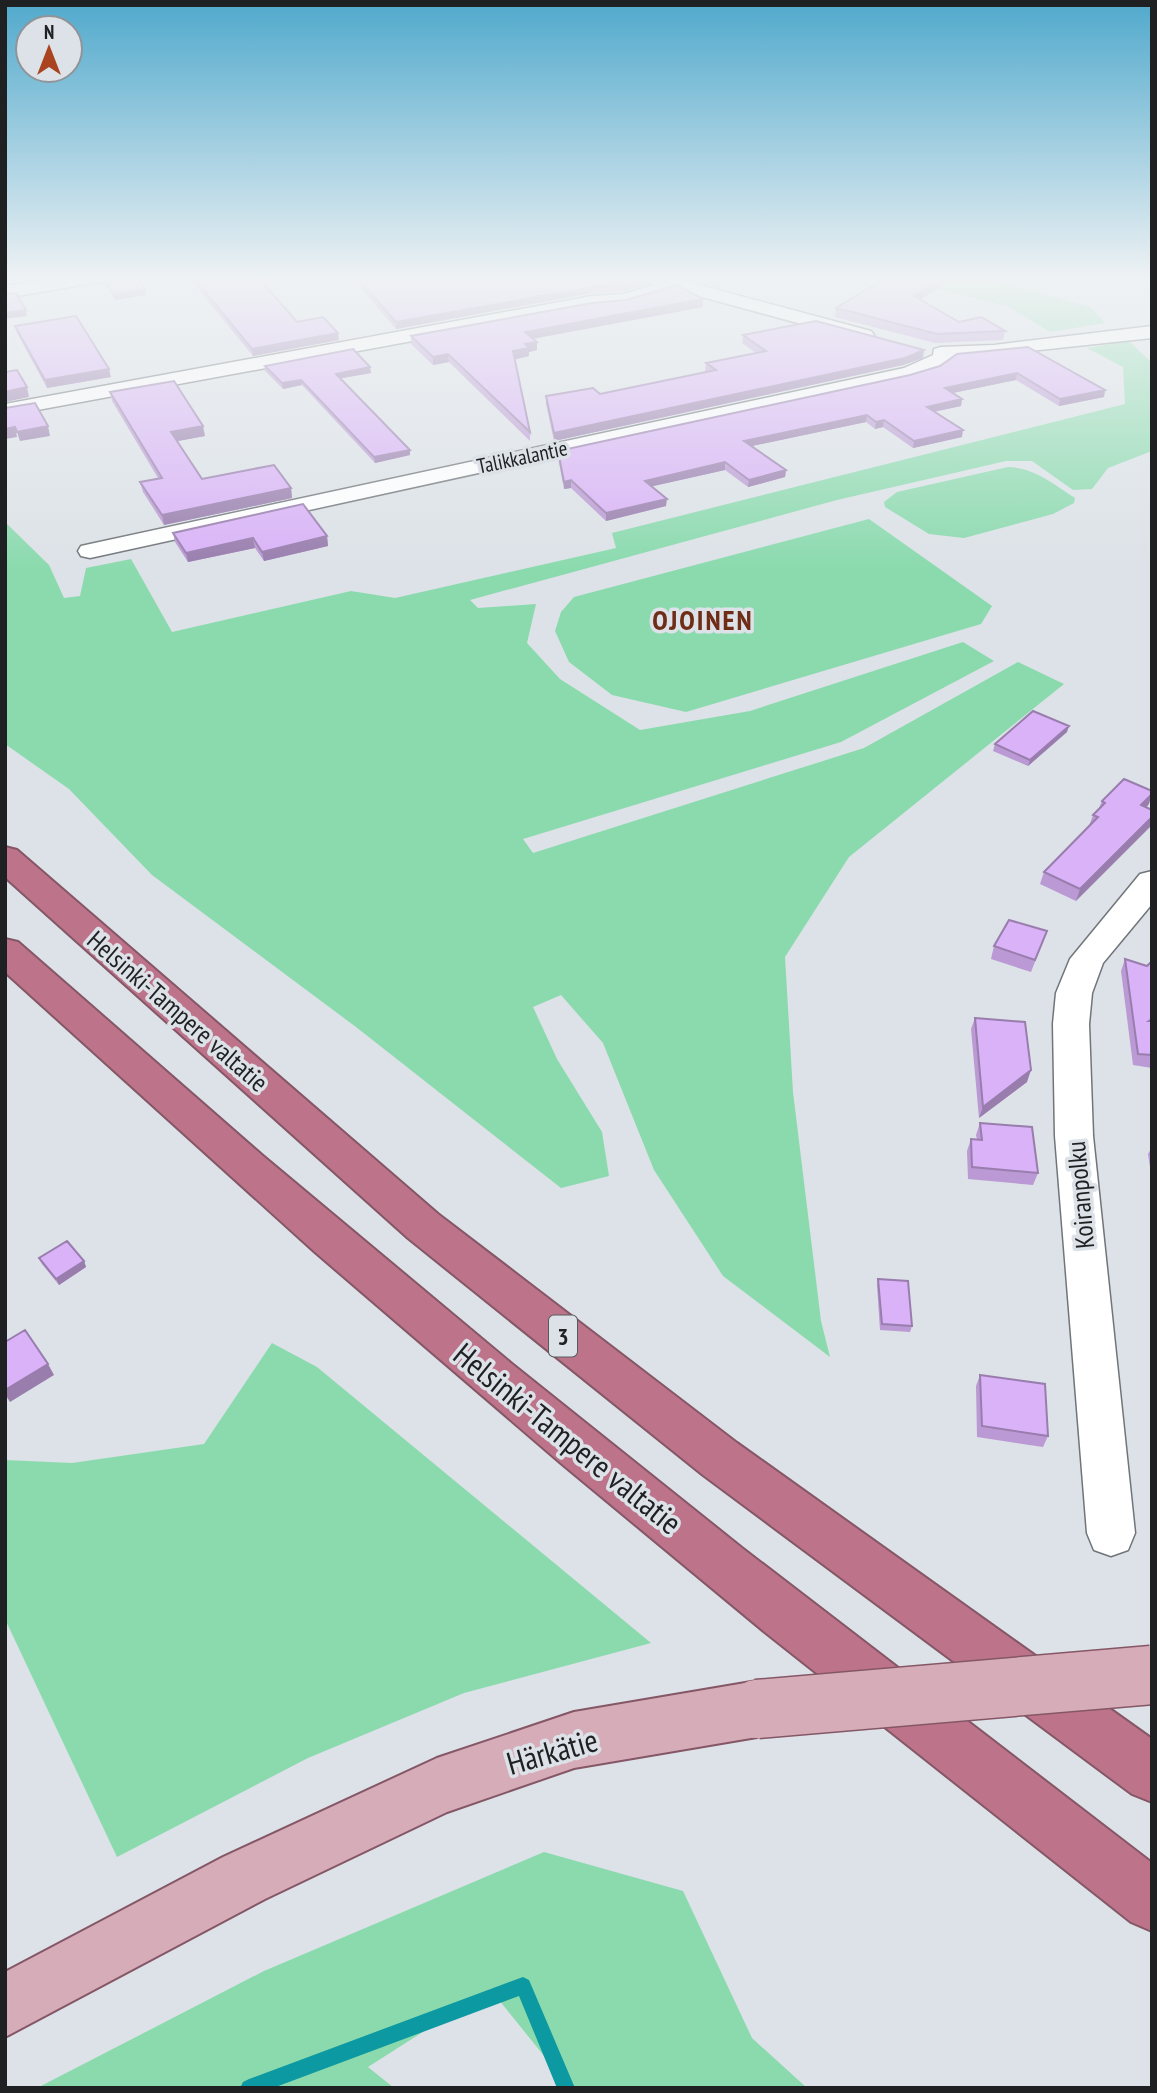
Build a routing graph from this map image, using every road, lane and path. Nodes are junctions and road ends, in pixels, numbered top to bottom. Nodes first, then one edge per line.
1 (202, 374) edge
2 (905, 374) edge
3 (5, 410) edge
4 (90, 551) dead end
5 (5, 858) edge
6 (1151, 884) edge
7 (5, 951) edge
8 (1111, 1532) dead end
9 (1152, 1675) edge
10 (1152, 1774) edge
11 (1152, 1900) edge
12 (5, 2007) edge

1 - 3 street
2 - 4 street, Talikkalantie
5 - 10 highway, Helsinki-Tampere valtatie / 3
6 - 8 street, Koiranpolku
7 - 11 highway, Helsinki-Tampere valtatie
9 - 12 main road, Härkätie, bridge

